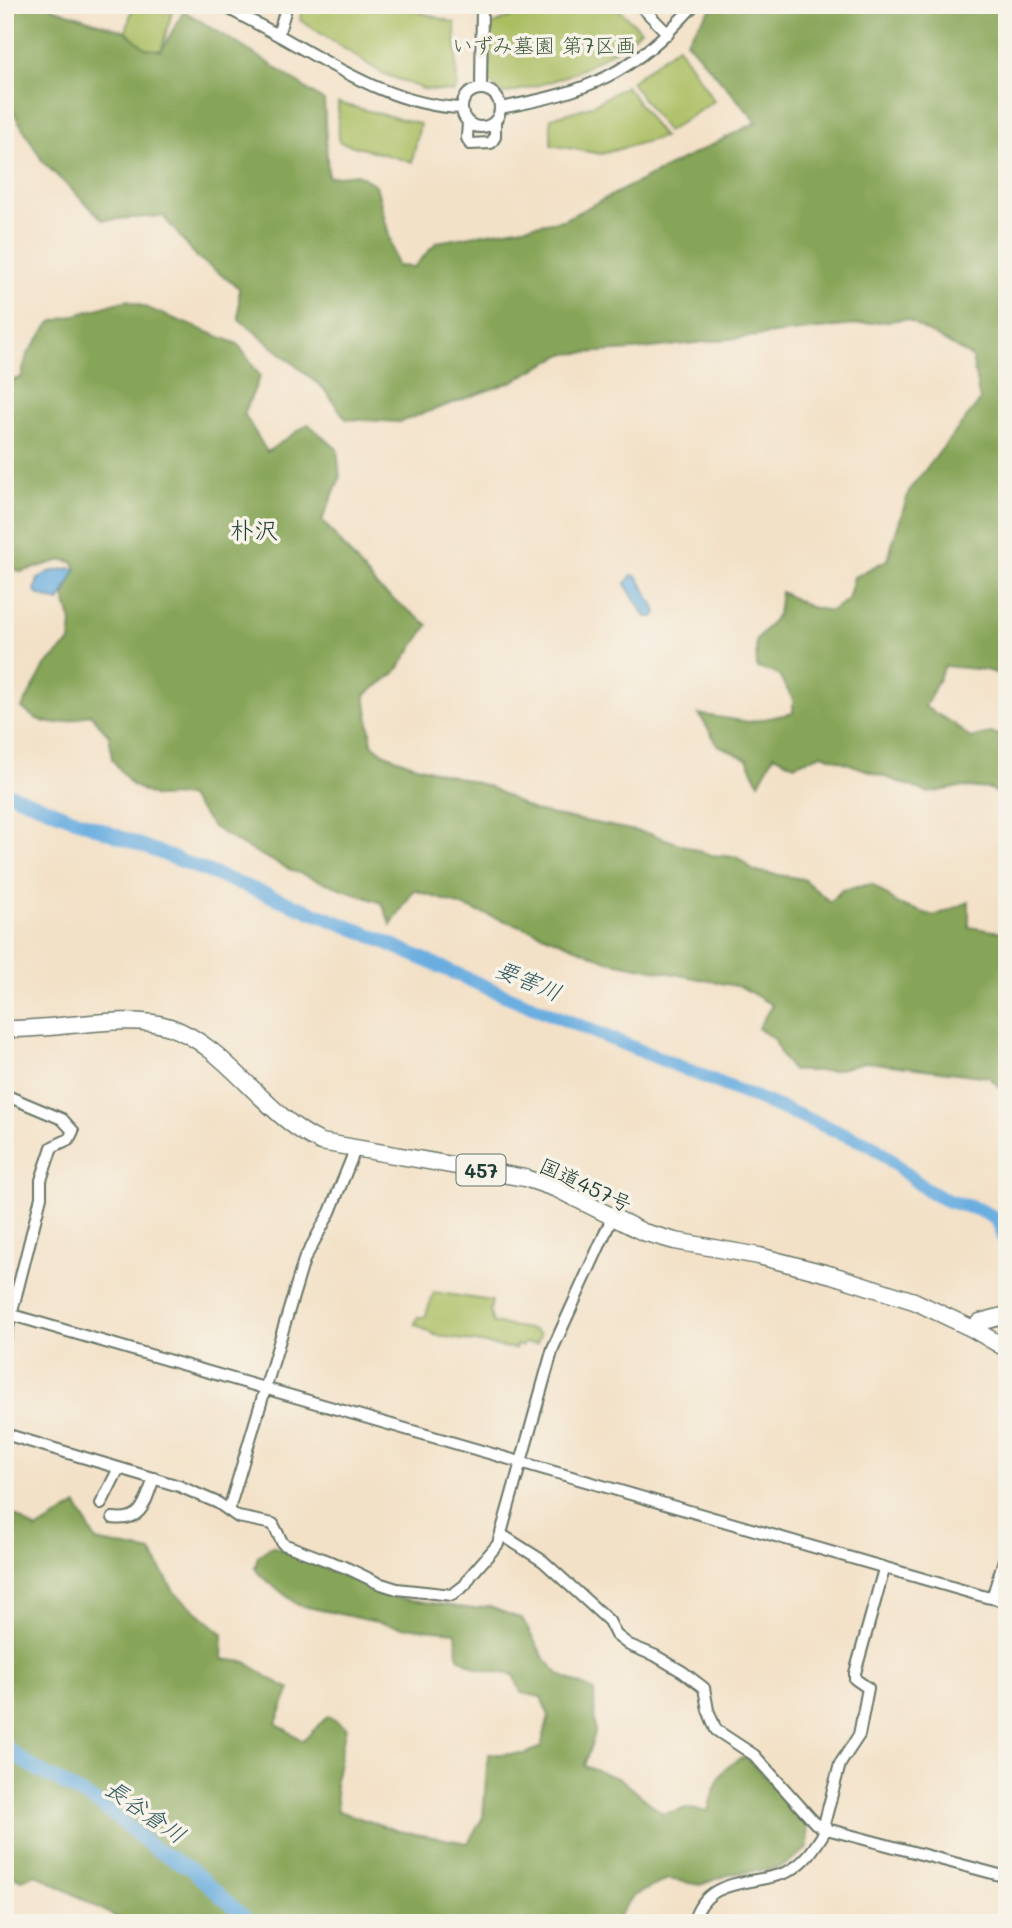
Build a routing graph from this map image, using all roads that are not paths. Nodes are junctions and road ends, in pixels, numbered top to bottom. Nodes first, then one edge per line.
1 (222, 5) edge
2 (287, 5) edge
3 (482, 5) edge
4 (640, 5) edge
5 (694, 5) edge
6 (278, 34) junction
7 (668, 34) junction
8 (481, 89) junction
9 (463, 108) junction
10 (500, 108) junction
11 (495, 121) junction
12 (468, 122) junction
13 (5, 1029) edge
14 (5, 1095) edge
15 (355, 1150) junction
16 (612, 1218) junction
17 (12, 1315) junction
18 (1007, 1315) edge
19 (972, 1329) junction
20 (5, 1339) edge
21 (1007, 1349) edge
22 (265, 1389) junction
23 (5, 1434) edge
24 (521, 1463) junction
25 (119, 1468) junction
26 (154, 1478) junction
27 (102, 1504) dead end
28 (229, 1509) junction
29 (113, 1518) dead end
30 (502, 1535) junction
31 (1007, 1550) edge
32 (884, 1569) junction
33 (992, 1598) junction
34 (1007, 1602) edge
35 (825, 1828) junction
36 (1007, 1877) edge
37 (693, 1923) edge

1 - 6 street
2 - 6 street
3 - 8 street
4 - 7 street
5 - 7 street
6 - 9 street
7 - 10 street
8 - 9 street
8 - 10 street
9 - 12 street
10 - 11 street
11 - 12 street
11 - 12 street
13 - 15 highway, 国道457号 / 457
14 - 17 street
15 - 16 highway, 国道457号 / 457
15 - 22 street
16 - 19 highway, 国道457号 / 457
16 - 24 street
17 - 20 street
17 - 22 street
18 - 19 highway
19 - 21 highway, 457
22 - 24 street
22 - 28 street
23 - 25 street
24 - 30 street
24 - 32 street
25 - 26 street
25 - 27 street
26 - 28 street
26 - 29 street
28 - 30 street
30 - 35 street
31 - 33 street
32 - 33 street
32 - 35 street
33 - 34 street
35 - 36 street
35 - 37 street

